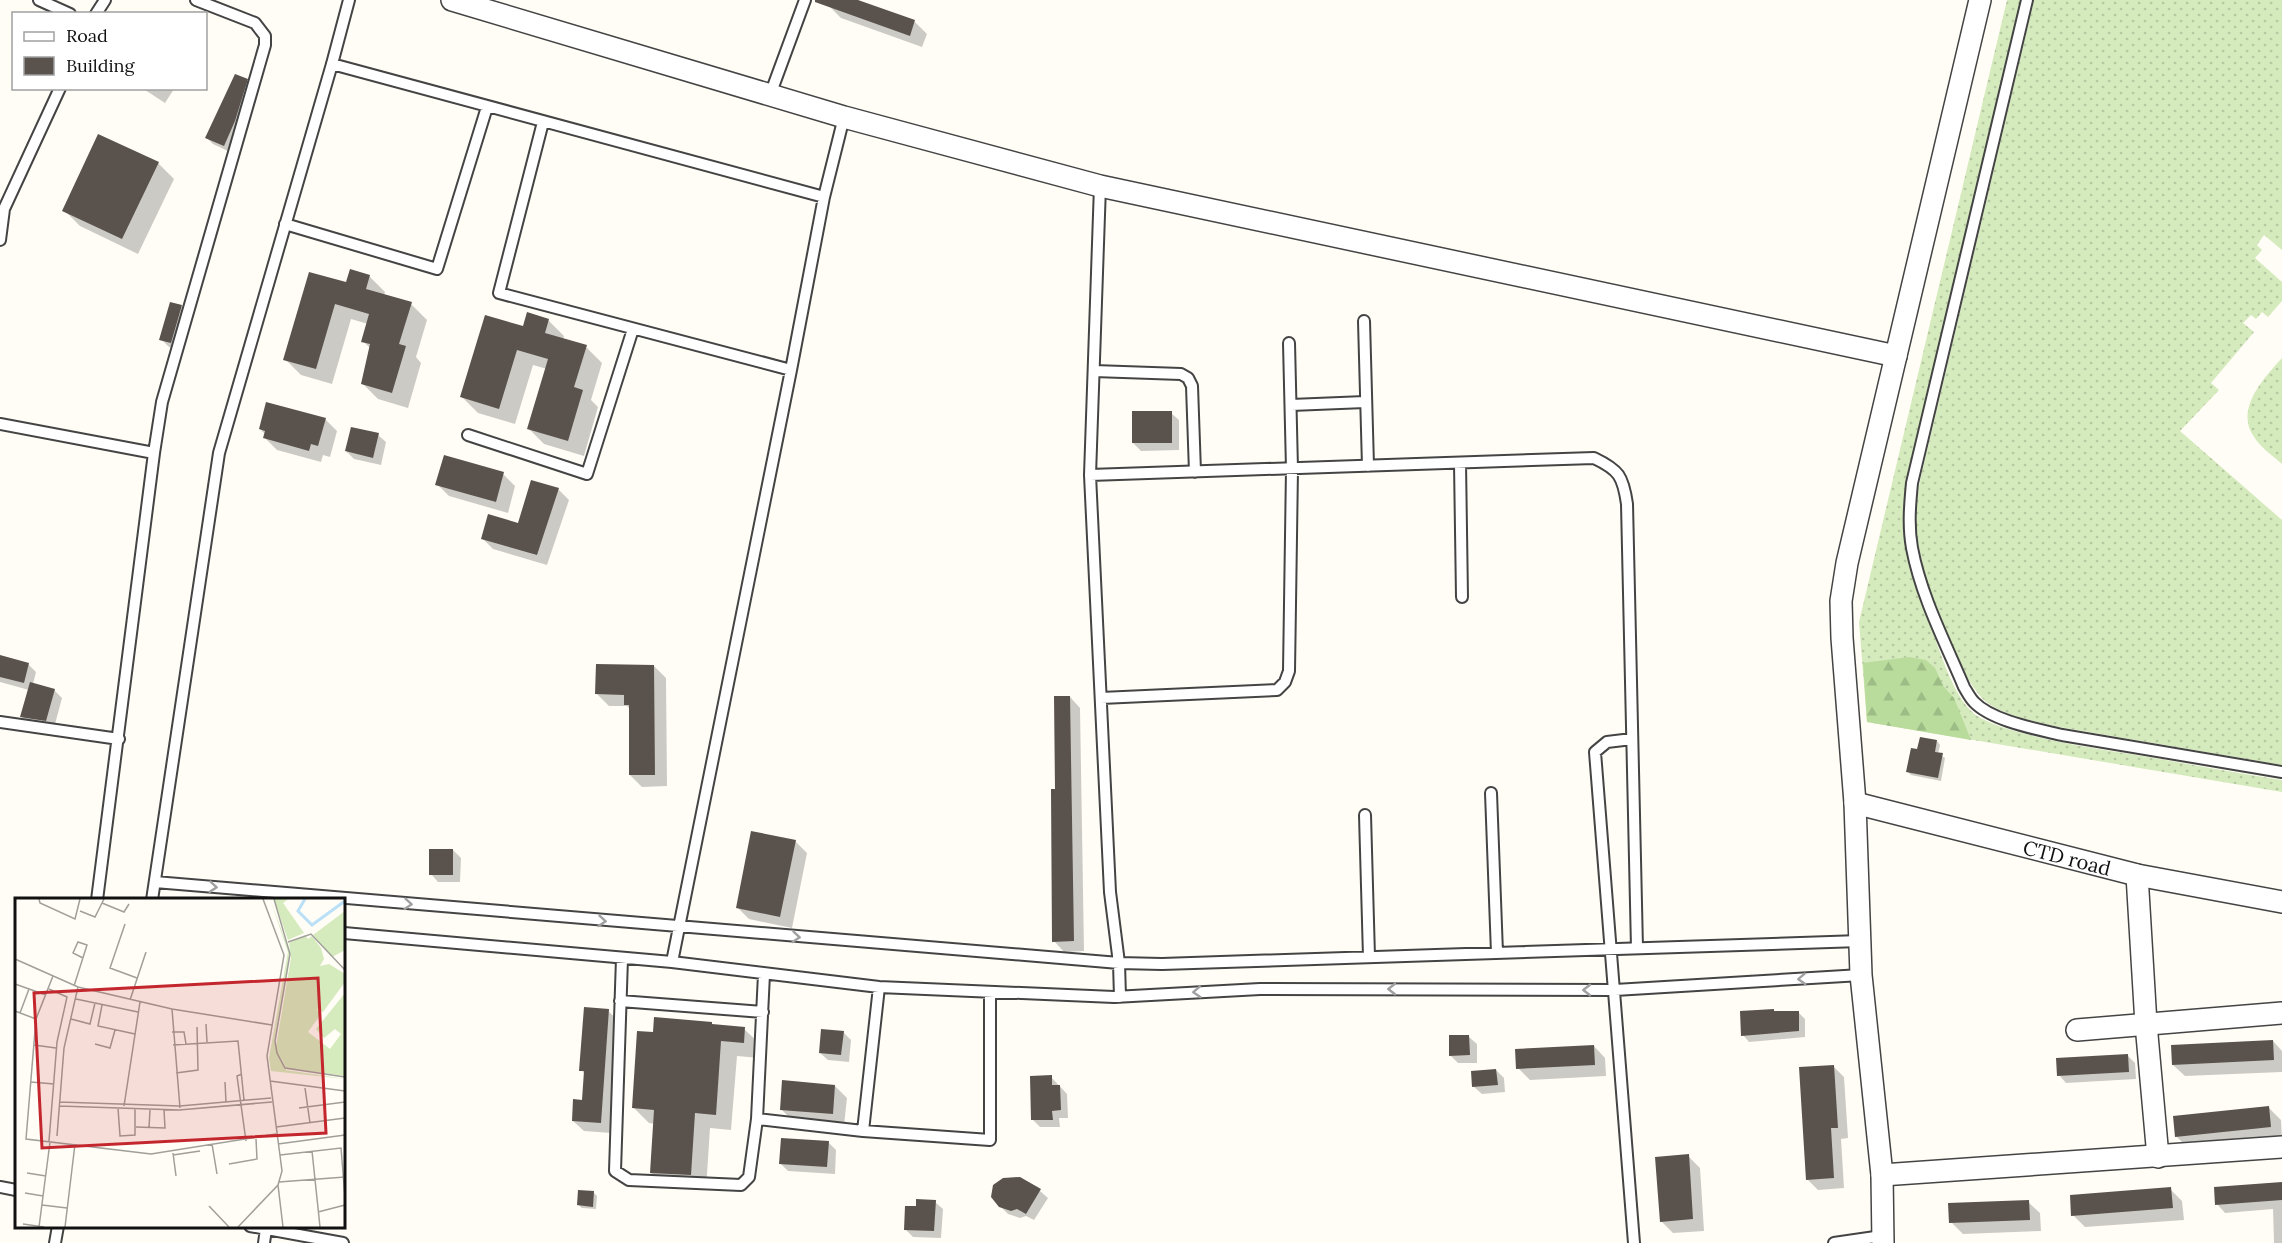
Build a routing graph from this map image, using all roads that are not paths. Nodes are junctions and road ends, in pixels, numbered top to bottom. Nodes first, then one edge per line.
1 (39, 0) edge
2 (196, 0) edge
3 (349, 0) edge
4 (452, 0) edge
5 (805, 0) edge
6 (1980, 0) edge
7 (2027, 0) edge
8 (66, 12) edge
9 (332, 64) junction
10 (59, 90) edge
11 (770, 95) junction
12 (487, 107) junction
13 (844, 117) junction
14 (543, 122) junction
15 (1100, 186) junction
16 (824, 197) junction
17 (2, 208) edge
18 (285, 224) junction
19 (0, 240) edge
20 (1364, 321) dead end
21 (633, 329) junction
22 (1289, 344) dead end
23 (1896, 356) junction
24 (791, 370) junction
25 (1094, 371) junction
26 (1365, 402) junction
27 (1290, 405) junction
28 (0, 424) edge
29 (468, 435) dead end
30 (154, 453) junction
31 (1460, 463) junction
32 (1368, 466) junction
33 (1292, 469) junction
34 (1195, 472) junction
35 (1090, 475) junction
36 (1462, 597) dead end
37 (1101, 698) junction
38 (0, 722) edge
39 (119, 738) junction
40 (1632, 739) junction
41 (2282, 772) edge
42 (1491, 793) dead end
43 (1855, 803) junction
44 (1365, 815) dead end
45 (2137, 875) junction
46 (155, 882) junction
47 (97, 898) edge
48 (152, 898) edge
49 (341, 898) edge
50 (345, 898) edge
51 (2282, 902) edge
52 (679, 927) junction
53 (345, 933) edge
54 (1860, 941) junction
55 (1637, 948) junction
56 (1612, 949) junction
57 (1497, 953) junction
58 (1369, 957) junction
59 (622, 958) junction
60 (672, 962) junction
61 (1119, 963) junction
62 (764, 974) junction
63 (1861, 975) junction
64 (879, 987) junction
65 (1616, 990) junction
66 (990, 992) junction
67 (1120, 997) junction
68 (620, 1001) junction
69 (763, 1012) junction
70 (2282, 1013) edge
71 (2146, 1024) junction
72 (2077, 1030) dead end
73 (757, 1119) junction
74 (863, 1131) junction
75 (2282, 1147) edge
76 (2158, 1156) junction
77 (1882, 1175) junction
78 (0, 1188) edge
79 (15, 1190) edge
80 (58, 1228) edge
81 (258, 1228) edge
82 (266, 1229) junction
83 (1883, 1239) edge
84 (55, 1243) edge
85 (264, 1243) edge
86 (343, 1243) edge
87 (1634, 1243) edge
88 (1834, 1243) edge

1 - 8 lane
2 - 30 lane
3 - 9 lane
4 - 11 street
5 - 11 lane
6 - 23 street
7 - 41 lane
9 - 12 lane
9 - 18 lane
10 - 17 lane
11 - 13 street
12 - 14 lane
12 - 18 lane
13 - 15 street
13 - 16 lane
14 - 16 lane
14 - 21 lane
15 - 23 street
15 - 25 lane
16 - 24 lane
17 - 19 lane
18 - 46 lane
20 - 26 lane
21 - 24 lane
21 - 29 lane
22 - 27 lane
23 - 43 street
24 - 52 lane
25 - 34 lane
25 - 35 lane
26 - 27 lane
26 - 32 lane
27 - 33 lane
28 - 30 lane
30 - 39 lane
31 - 32 lane
31 - 36 lane
31 - 40 lane
32 - 33 lane
33 - 34 lane
33 - 37 lane
34 - 35 lane
35 - 37 lane
37 - 61 lane
38 - 39 lane
39 - 47 lane
40 - 55 lane
40 - 56 lane
42 - 57 lane
43 - 45 street, CTD road
43 - 54 street
44 - 58 lane
45 - 51 street, CTD road
45 - 71 street
46 - 48 lane
46 -> 49 lane
50 -> 52 lane
52 - 60 lane
52 -> 61 lane
53 - 59 lane
54 - 55 lane
54 - 63 street
55 - 56 lane
56 - 57 lane
56 - 65 lane
57 - 58 lane
58 - 61 lane
59 - 60 lane
59 - 68 lane
60 - 62 lane
61 - 67 lane
62 - 64 lane
62 - 69 lane
63 -> 65 lane
63 - 77 street
64 - 66 lane
64 - 74 lane
65 -> 67 lane
65 - 87 lane
66 - 67 lane
66 - 74 lane
68 - 69 lane
68 - 73 lane
69 - 73 lane
70 - 71 street
71 - 72 street
71 - 76 street
73 - 74 lane
75 - 76 street
76 - 77 street
77 - 83 street
78 - 79 lane
80 - 84 lane
81 - 82 lane
82 - 85 lane
82 - 86 lane
83 - 88 lane

